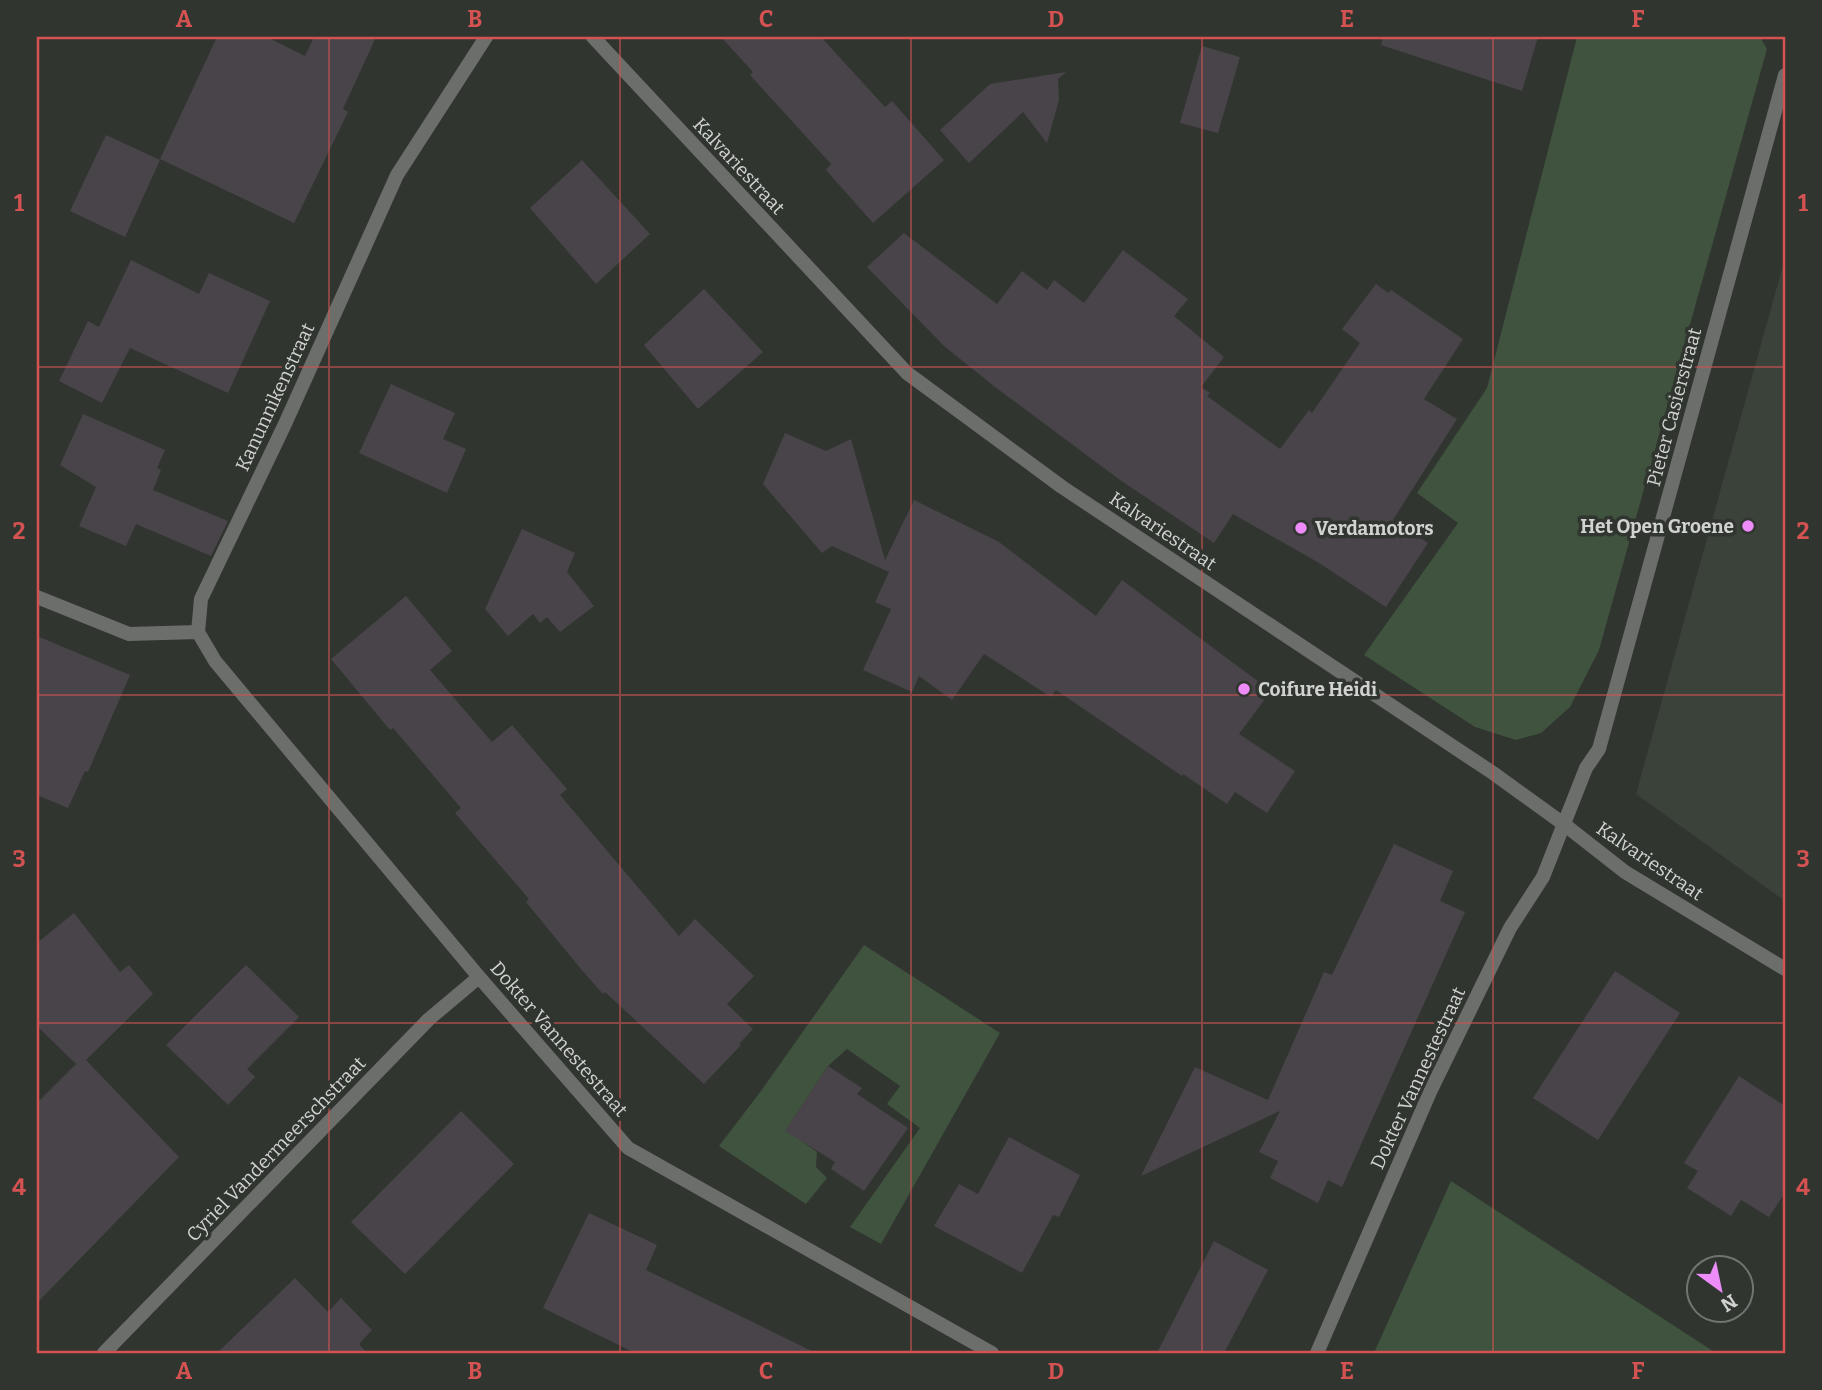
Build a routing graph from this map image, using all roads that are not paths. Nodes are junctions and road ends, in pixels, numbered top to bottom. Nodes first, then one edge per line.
1 (486, 37) edge
2 (593, 37) edge
3 (1785, 75) edge
4 (37, 597) edge
5 (198, 632) junction
6 (1565, 825) junction
7 (1785, 970) edge
8 (480, 977) junction
9 (104, 1353) edge
10 (992, 1353) edge
11 (1317, 1353) edge

1 - 5 street, Kanunnikenstraat
2 - 6 street, Kalvariestraat
3 - 6 street, Pieter Casierstraat
4 - 5 street
5 - 8 street, Dokter Vannestestraat
6 - 7 street, Kalvariestraat
6 - 11 street, Dokter Vannestestraat
8 - 9 street, Cyriel Vandermeerschstraat
8 - 10 street, Dokter Vannestestraat

